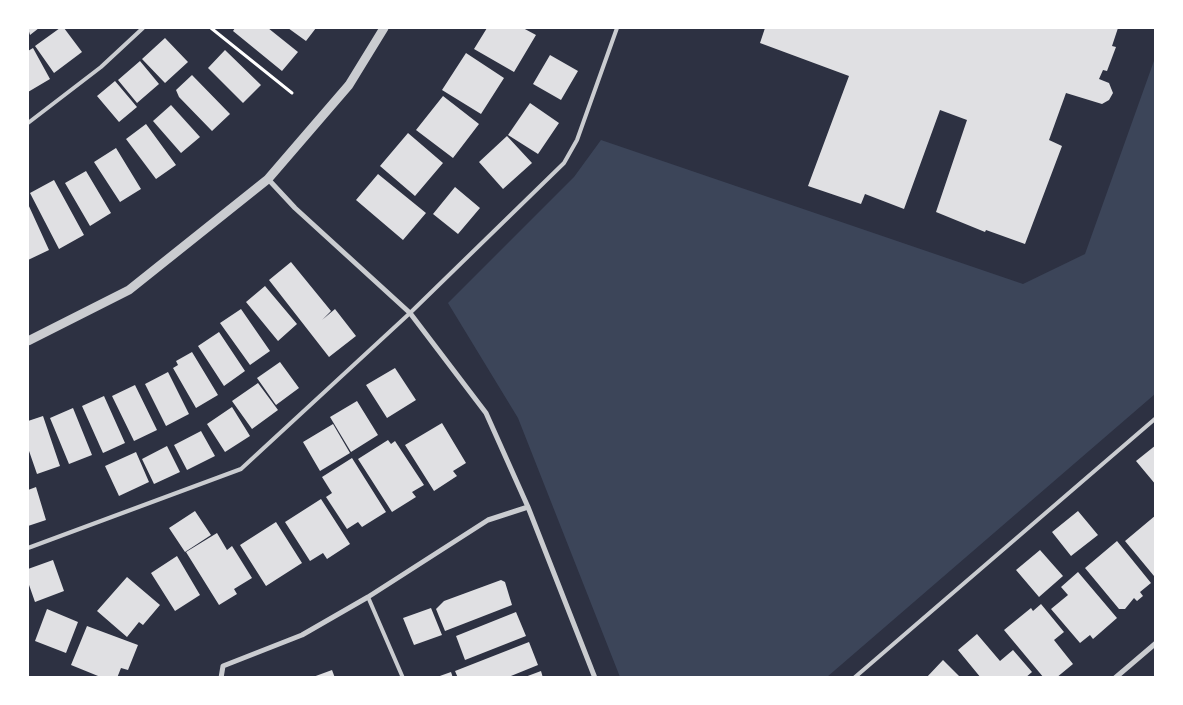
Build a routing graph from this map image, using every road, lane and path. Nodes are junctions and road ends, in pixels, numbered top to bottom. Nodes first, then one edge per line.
1 (143, 28) edge
2 (211, 28) edge
3 (384, 28) edge
4 (617, 28) edge
5 (292, 93) dead end
6 (28, 123) edge
7 (268, 179) junction
8 (410, 313) junction
9 (28, 341) edge
10 (1156, 418) edge
11 (528, 506) junction
12 (28, 548) edge
13 (368, 597) junction
14 (1156, 644) edge
15 (221, 678) edge
16 (403, 678) edge
17 (595, 678) edge
18 (854, 678) edge
19 (1115, 678) edge

1 - 6 lane
2 - 5 path
3 - 7 street
4 - 8 lane
7 - 8 street
7 - 9 street
8 - 11 street
8 - 12 lane
10 - 18 lane
11 - 13 street
11 - 17 street
13 - 15 street
13 - 16 lane
14 - 19 street

